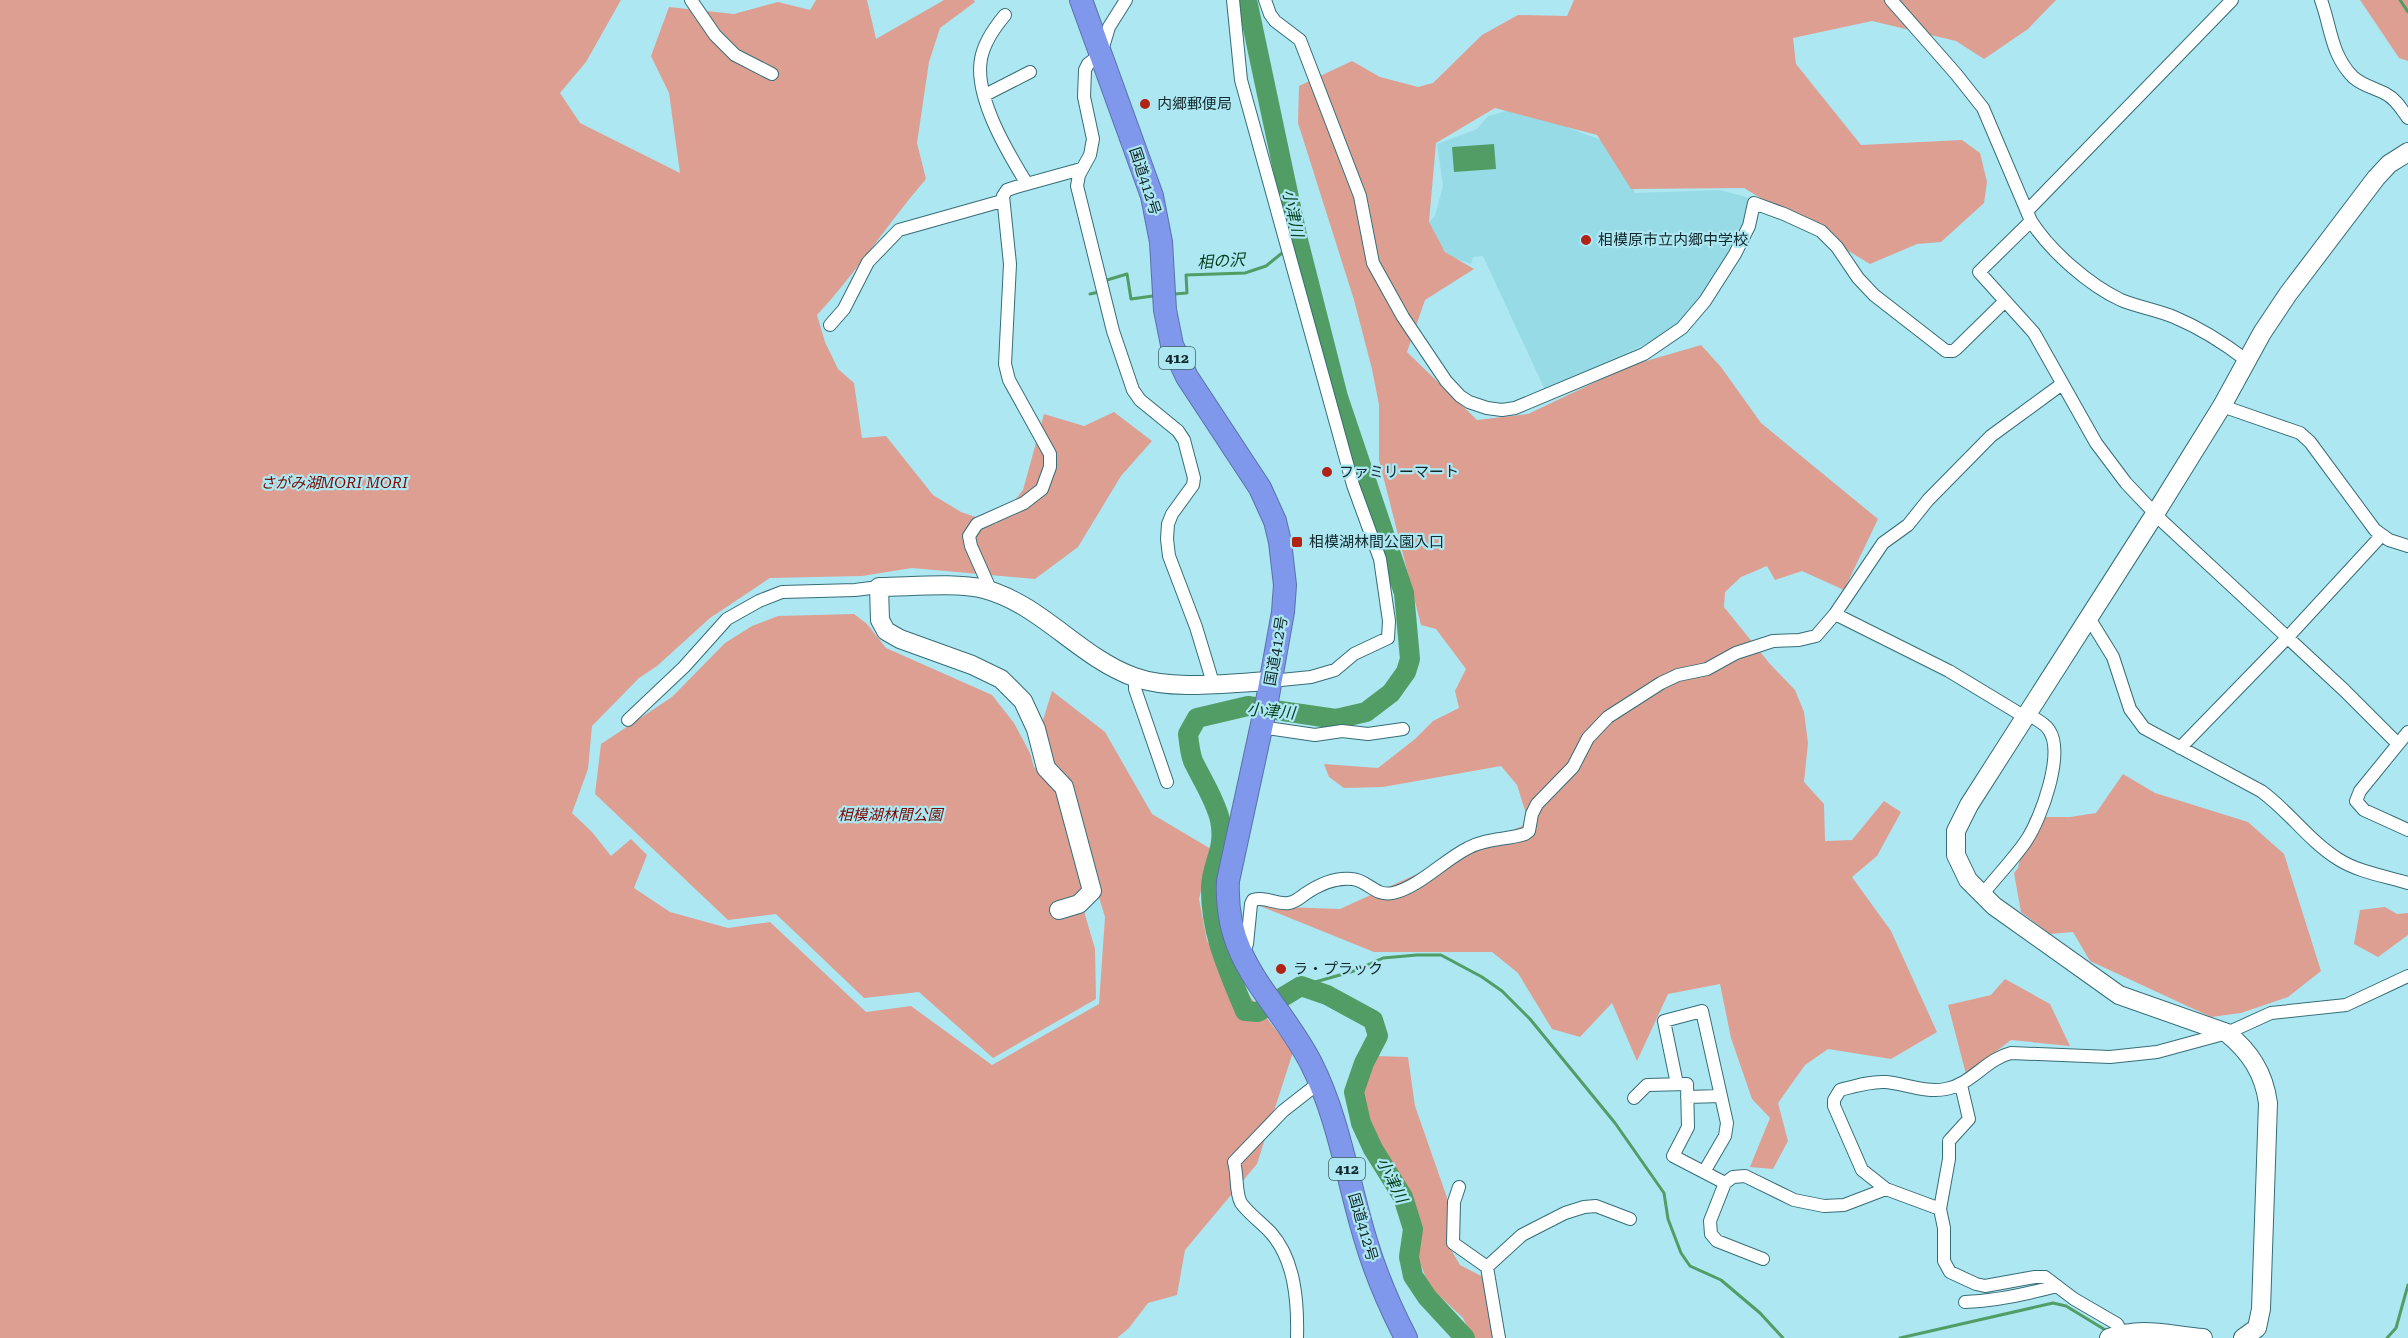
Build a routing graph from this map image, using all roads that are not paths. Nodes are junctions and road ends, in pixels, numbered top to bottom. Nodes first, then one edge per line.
1 (691, 0) edge
2 (1082, 0) edge
3 (1126, 0) edge
4 (1233, 0) edge
5 (1265, 0) edge
6 (1891, 0) edge
7 (2232, 0) edge
8 (2321, 0) edge
9 (1005, 15) dead end
10 (1101, 54) junction
11 (1030, 72) dead end
12 (772, 74) dead end
13 (985, 95) junction
14 (2408, 118) edge
15 (2408, 152) edge
16 (1081, 170) junction
17 (1027, 184) junction
18 (1002, 201) junction
19 (2029, 216) junction
20 (2005, 301) junction
21 (830, 325) dead end
22 (2246, 360) junction
23 (2062, 384) junction
24 (2222, 406) junction
25 (2155, 514) junction
26 (2381, 536) junction
27 (2408, 546) edge
28 (879, 586) junction
29 (990, 591) junction
30 (1835, 614) junction
31 (2089, 618) junction
32 (2287, 638) junction
33 (1135, 677) junction
34 (1213, 683) junction
35 (1265, 707) junction
36 (2026, 715) junction
37 (628, 720) dead end
38 (1403, 729) dead end
39 (2408, 732) edge
40 (2397, 743) junction
41 (2180, 748) junction
42 (1167, 782) dead end
43 (2408, 830) edge
44 (2408, 884) edge
45 (1982, 895) junction
46 (1059, 910) dead end
47 (1240, 955) junction
48 (2408, 976) edge
49 (2227, 1033) junction
50 (1320, 1082) junction
51 (1677, 1084) junction
52 (1961, 1084) junction
53 (1721, 1096) junction
54 (1687, 1097) junction
55 (1634, 1098) dead end
56 (1704, 1172) junction
57 (1725, 1183) junction
58 (1459, 1187) dead end
59 (1886, 1189) junction
60 (1940, 1209) junction
61 (1630, 1219) dead end
62 (1763, 1259) dead end
63 (1487, 1267) junction
64 (2057, 1286) junction
65 (1965, 1302) dead end
66 (2115, 1336) edge
67 (2251, 1336) edge
68 (1297, 1338) edge
69 (1406, 1338) edge
70 (1499, 1338) edge
71 (2203, 1338) edge

1 - 12 street
2 - 10 highway, 国道412号 / 412
3 - 10 street
4 - 35 street
5 - 20 street
6 - 19 street
7 - 19 street
8 - 14 street
9 - 13 street
10 - 16 street
10 - 35 highway, 国道412号 / 412
11 - 13 street
13 - 17 street
15 - 22 street
16 - 17 street
16 - 34 street
17 - 18 street
18 - 21 street
18 - 29 street
19 - 20 street
19 - 22 street
20 - 23 street
22 - 24 street
23 - 25 street
23 - 30 street
24 - 25 street
24 - 26 street
25 - 31 street
25 - 32 street
26 - 27 street
26 - 32 street
28 - 29 street
28 - 37 street
28 - 46 street
29 - 33 street
30 - 36 street
30 - 47 street
31 - 36 street
31 - 41 street
32 - 40 street
32 - 41 street
33 - 34 street
33 - 42 street
34 - 35 street
35 - 38 street
35 - 47 highway, 国道412号 / 412
36 - 45 street
36 - 45 street
39 - 40 street
40 - 43 street
41 - 44 street
45 - 49 street
47 - 50 highway, 国道412号 / 412
48 - 49 street
49 - 52 street
49 - 67 street
50 - 68 street
50 - 69 highway, 国道412号 / 412
51 - 53 street
51 - 54 street
51 - 55 street
52 - 59 street
52 - 60 street
53 - 54 street
53 - 56 street
54 - 56 street
56 - 57 street
57 - 59 street
57 - 62 street
58 - 63 street
59 - 60 street
60 - 64 street
61 - 63 street
63 - 70 street
64 - 65 street
64 - 66 street
66 - 71 street

